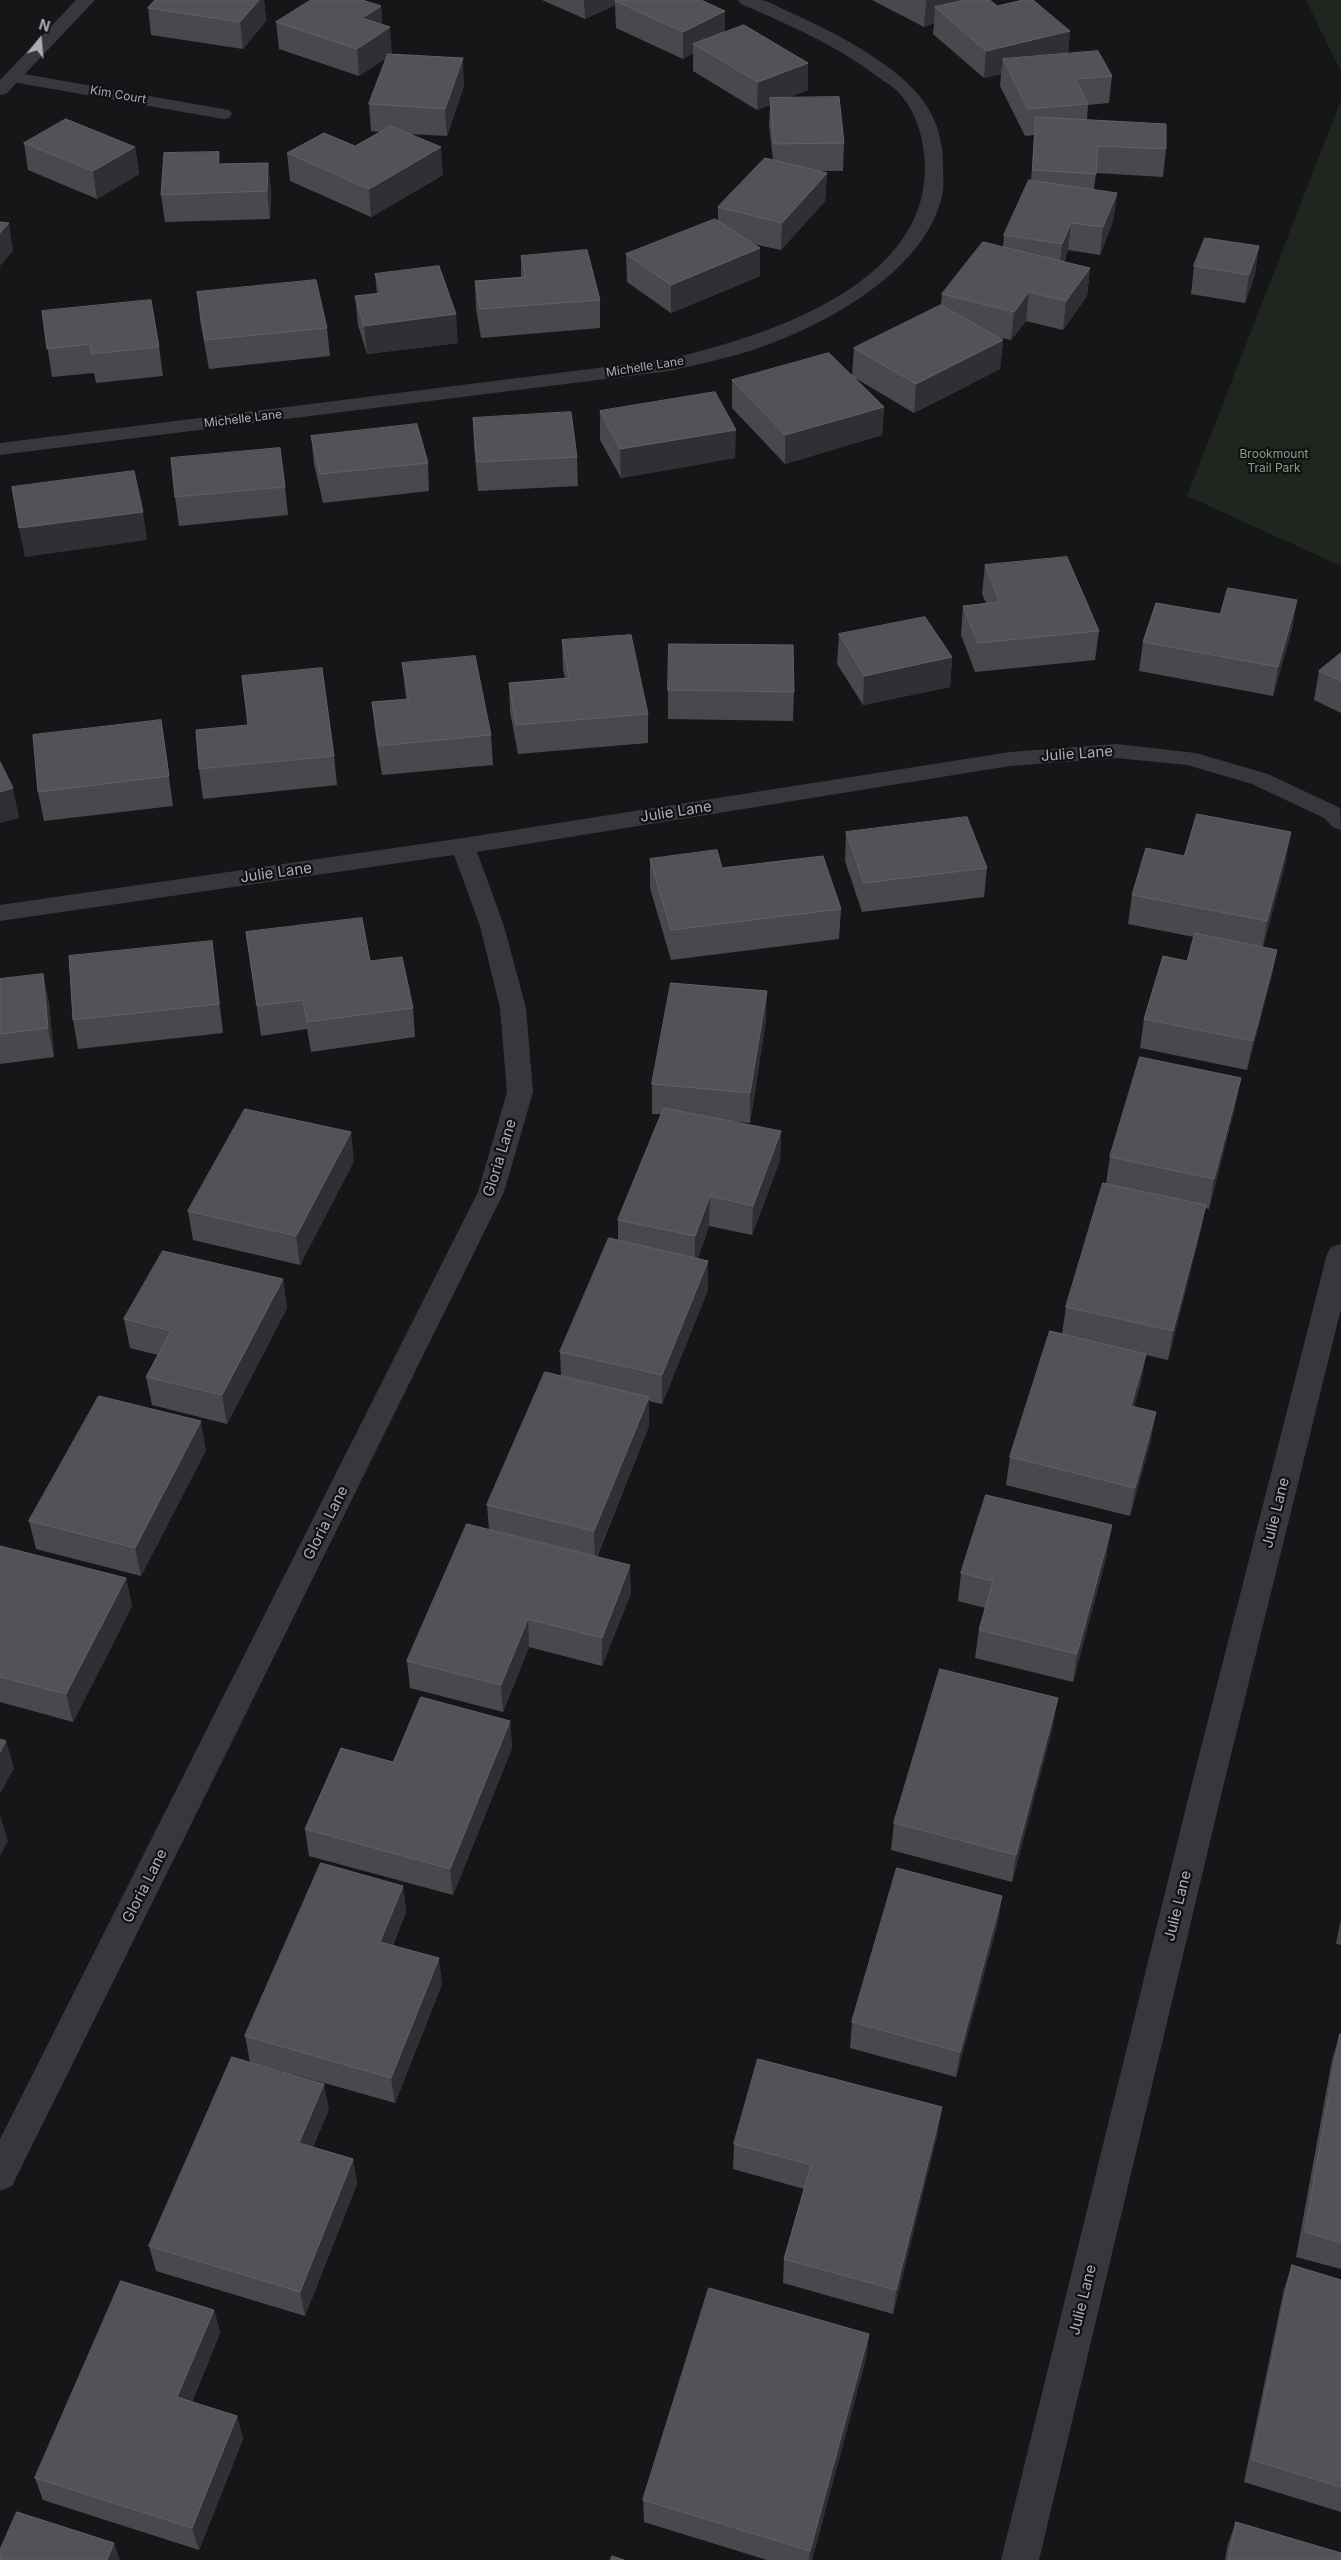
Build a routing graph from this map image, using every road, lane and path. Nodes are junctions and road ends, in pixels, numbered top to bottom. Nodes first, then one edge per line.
1 (86, 0) edge
2 (747, 0) edge
3 (6, 83) edge
4 (223, 114) dead end
5 (0, 449) edge
6 (1341, 822) edge
7 (463, 846) junction
8 (0, 913) edge
9 (1341, 1254) edge
10 (0, 2175) edge
11 (1020, 2560) edge

1 - 3 street
2 - 5 street, Michelle Lane
3 - 4 street, Kim Court
6 - 7 street, Julie Lane
7 - 8 street, Julie Lane
7 - 10 street, Gloria Lane
9 - 11 street, Julie Lane

